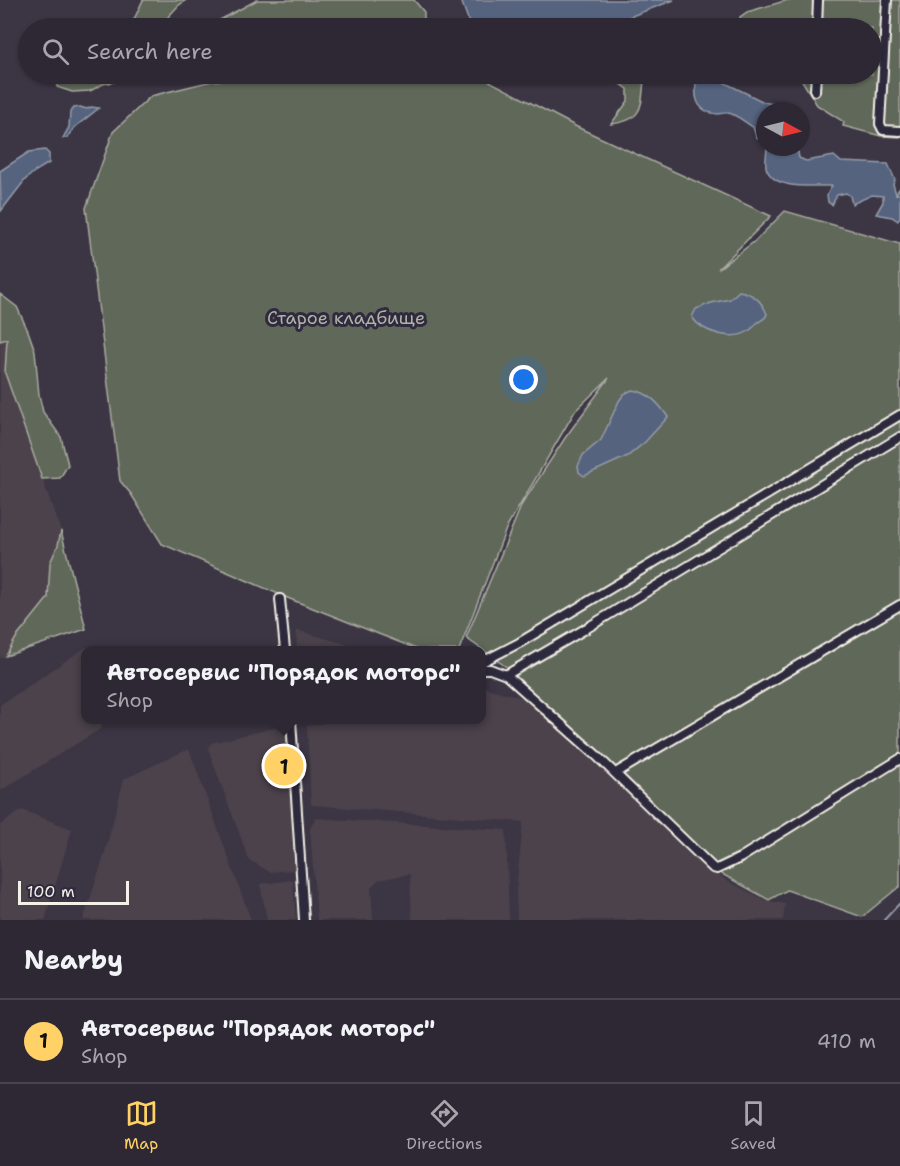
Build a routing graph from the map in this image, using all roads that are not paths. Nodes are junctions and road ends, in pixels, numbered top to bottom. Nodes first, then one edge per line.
1 (818, 0) edge
2 (887, 0) edge
3 (817, 18) edge
4 (815, 84) edge
5 (815, 91) dead end
6 (900, 131) edge
7 (900, 415) edge
8 (900, 437) edge
9 (280, 599) dead end
10 (900, 605) edge
11 (285, 646) edge
12 (486, 660) edge
13 (486, 669) edge
14 (506, 675) junction
15 (291, 724) edge
16 (900, 759) edge
17 (620, 771) dead end
18 (304, 920) edge

1 - 3 street
2 - 6 street
4 - 5 street
7 - 12 street
8 - 14 street
9 - 11 street
10 - 17 street
13 - 14 street
14 - 16 street
15 - 18 street

